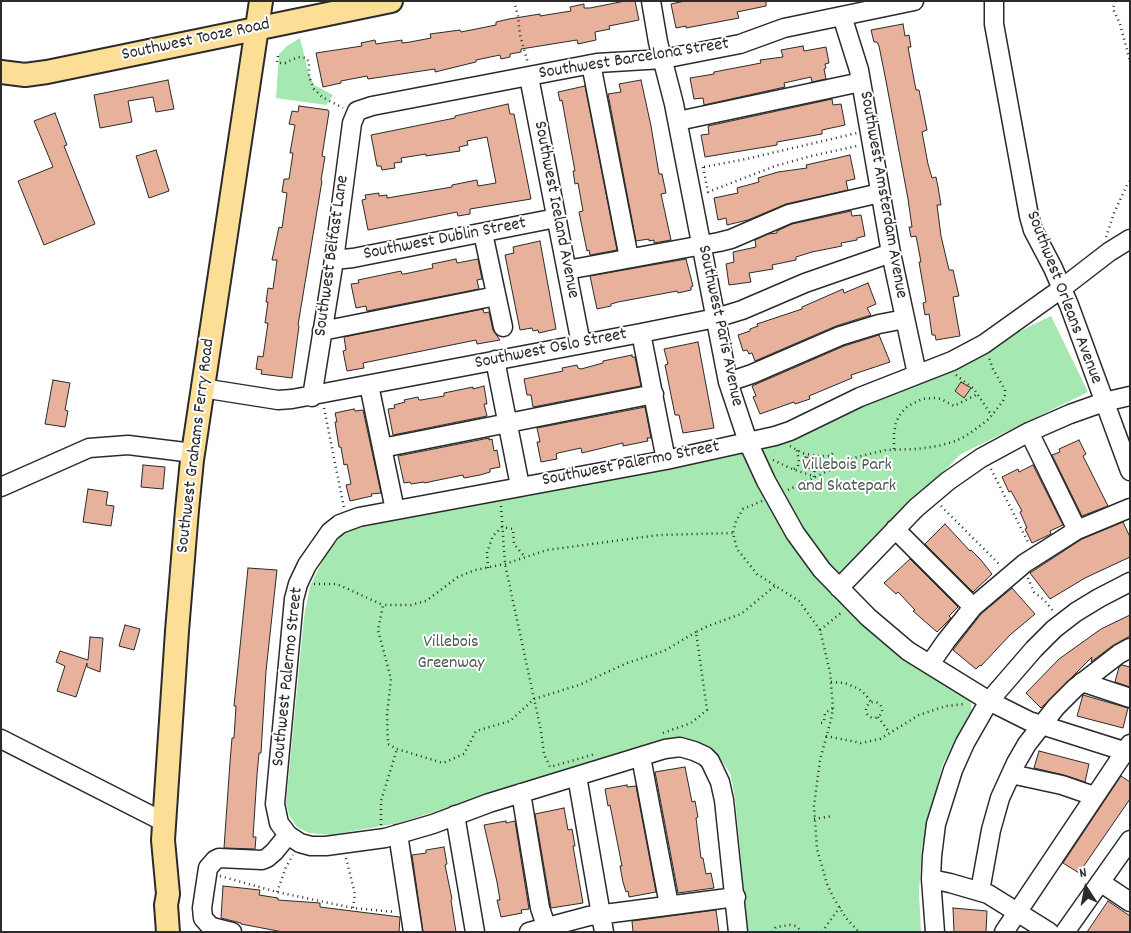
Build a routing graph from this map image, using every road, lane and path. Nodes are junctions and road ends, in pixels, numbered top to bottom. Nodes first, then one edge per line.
1 (260, 1) edge
2 (391, 1) edge
3 (514, 1) edge
4 (651, 1) edge
5 (914, 1) edge
6 (994, 1) edge
7 (1115, 1) edge
8 (842, 16) junction
9 (257, 28) junction
10 (278, 56) dead end
11 (664, 58) junction
12 (1130, 61) edge
13 (591, 64) junction
14 (2, 73) edge
15 (529, 76) junction
16 (861, 82) junction
17 (354, 115) junction
18 (678, 121) junction
19 (862, 132) junction
20 (695, 169) junction
21 (1130, 181) edge
22 (880, 193) junction
23 (556, 218) junction
24 (483, 233) junction
25 (1130, 239) edge
26 (1104, 243) dead end
27 (702, 244) junction
28 (890, 253) junction
29 (629, 258) junction
30 (334, 260) junction
31 (567, 270) junction
32 (1061, 288) junction
33 (496, 296) junction
34 (716, 318) junction
35 (905, 319) junction
36 (502, 328) dead end
37 (322, 331) junction
38 (641, 333) junction
39 (581, 344) junction
40 (989, 355) dead end
41 (495, 360) junction
42 (949, 362) junction
43 (916, 374) junction
44 (728, 382) junction
45 (369, 385) junction
46 (202, 388) junction
47 (654, 394) junction
48 (978, 394) junction
49 (316, 396) junction
50 (1130, 396) edge
51 (1104, 402) junction
52 (992, 416) junction
53 (508, 423) junction
54 (1029, 432) junction
55 (748, 442) junction
56 (788, 445) dead end
57 (382, 448) junction
58 (894, 449) junction
59 (797, 450) junction
60 (193, 453) junction
61 (832, 454) dead end
62 (816, 456) junction
63 (985, 456) junction
64 (768, 458) dead end
65 (666, 460) junction
66 (792, 469) junction
67 (1130, 472) edge
68 (814, 477) junction
69 (520, 486) junction
70 (1, 487) edge
71 (500, 490) junction
72 (774, 496) junction
73 (940, 504) dead end
74 (1130, 508) edge
75 (394, 510) junction
76 (346, 522) junction
77 (502, 526) junction
78 (895, 529) junction
79 (1077, 530) junction
80 (732, 534) junction
81 (1035, 556) junction
82 (524, 557) junction
83 (505, 564) junction
84 (488, 568) junction
85 (1015, 571) junction
86 (300, 579) junction
87 (1130, 582) edge
88 (776, 585) junction
89 (839, 588) junction
90 (383, 605) junction
91 (973, 607) junction
92 (844, 610) dead end
93 (1062, 623) junction
94 (820, 630) junction
95 (696, 632) junction
96 (1130, 648) edge
97 (930, 664) junction
98 (831, 682) junction
99 (1082, 682) junction
100 (1130, 698) edge
101 (534, 699) junction
102 (990, 701) junction
103 (871, 702) junction
104 (833, 708) junction
105 (878, 717) junction
106 (821, 723) dead end
107 (1042, 725) junction
108 (890, 732) junction
109 (655, 736) dead end
110 (826, 736) junction
111 (1, 739) edge
112 (397, 748) junction
113 (1128, 749) edge
114 (599, 752) dead end
115 (641, 757) junction
116 (1011, 774) junction
117 (577, 776) junction
118 (522, 793) junction
119 (1094, 796) junction
120 (455, 816) junction
121 (833, 816) dead end
122 (814, 819) junction
123 (164, 822) junction
124 (389, 836) junction
125 (294, 839) junction
126 (1130, 840) edge
127 (344, 843) junction
128 (206, 872) junction
129 (931, 879) junction
130 (1100, 882) junction
131 (980, 891) junction
132 (277, 892) junction
133 (168, 894) junction
134 (736, 897) junction
135 (1130, 902) edge
136 (669, 905) junction
137 (840, 907) junction
138 (354, 908) junction
139 (1017, 910) junction
140 (410, 913) junction
141 (603, 923) edge
142 (546, 926) junction
143 (168, 932) edge
144 (179, 932) edge
145 (232, 932) edge
146 (413, 932) edge
147 (475, 932) edge
148 (529, 932) edge
149 (738, 932) edge
150 (772, 932) edge
151 (802, 932) edge
152 (822, 932) edge
153 (859, 932) edge
154 (935, 932) edge
155 (1004, 932) edge
156 (1049, 932) edge
157 (1065, 932) edge

1 - 9 main road, Southwest Grahams Ferry Road
2 - 9 main road, Southwest Tooze Road
3 - 15 path
4 - 11 street, Southwest Paris Avenue
5 - 8 street, Southwest Barcelona Street
6 - 32 street, Southwest Orleans Avenue
7 - 12 path
8 - 11 street, Southwest Barcelona Street
8 - 16 street, Southwest Amsterdam Avenue
9 - 14 main road, Southwest Tooze Road
9 - 46 main road, Southwest Grahams Ferry Road
10 - 17 path
11 - 13 street, Southwest Barcelona Street
11 - 18 street, Southwest Paris Avenue
13 - 15 street, Southwest Barcelona Street
13 - 29 street
15 - 17 street, Southwest Barcelona Street
15 - 23 street, Southwest Iceland Avenue
16 - 18 street
16 - 19 street, Southwest Amsterdam Avenue
17 - 30 street, Southwest Belfast Lane
18 - 20 street, Southwest Paris Avenue
19 - 20 path
19 - 20 path
19 - 22 street, Southwest Amsterdam Avenue
20 - 27 street, Southwest Paris Avenue
21 - 26 path
22 - 27 street
22 - 28 street, Southwest Amsterdam Avenue
23 - 24 street, Southwest Dublin Street
23 - 31 street, Southwest Iceland Avenue
24 - 30 street, Southwest Dublin Street
24 - 33 street
25 - 32 street, Southwest Palermo Street
27 - 29 street
27 - 34 street, Southwest Paris Avenue
28 - 34 street, Southwest Oslo Street
28 - 35 street, Southwest Amsterdam Avenue
29 - 31 street
30 - 37 street, Southwest Belfast Lane
31 - 39 street, Southwest Iceland Avenue
32 - 42 street, Southwest Palermo Street
32 - 51 street, Southwest Orleans Avenue
33 - 36 street
33 - 37 street
34 - 38 street, Southwest Oslo Street
34 - 44 street, Southwest Paris Avenue
35 - 43 street, Southwest Amsterdam Avenue
35 - 44 street
37 - 49 street, Southwest Belfast Lane
38 - 39 street, Southwest Oslo Street
38 - 47 street
39 - 41 street, Southwest Oslo Street
40 - 52 path
41 - 45 street, Southwest Oslo Street
41 - 53 street
42 - 43 street, Southwest Palermo Street
42 - 48 path
43 - 55 street, Southwest Palermo Street
44 - 55 street, Southwest Paris Avenue
45 - 49 street, Southwest Oslo Street
45 - 57 street
46 - 49 street, Southwest Oslo Street
46 - 60 main road, Southwest Grahams Ferry Road
47 - 53 street
47 - 65 street
48 - 52 path
48 - 58 path
49 - 76 path
50 - 51 street
51 - 54 street
51 - 67 street, Southwest Orleans Avenue
52 - 58 path
53 - 57 street
53 - 69 street
54 - 63 street
54 - 79 street
55 - 65 street, Southwest Palermo Street
55 - 72 street, Southwest Paris Avenue
56 - 59 path
57 - 75 street
58 - 68 path
59 - 62 path
59 - 66 path
60 - 70 street
60 - 123 main road, Southwest Grahams Ferry Road
61 - 62 path
62 - 68 path
63 - 78 street
63 - 81 path
64 - 66 path
65 - 69 street, Southwest Palermo Street
66 - 68 path
68 - 72 path
69 - 71 street, Southwest Palermo Street
71 - 75 street, Southwest Palermo Street
71 - 77 path
72 - 80 path
72 - 89 street, Southwest Paris Avenue
73 - 85 path
74 - 79 street
75 - 76 street, Southwest Palermo Street
76 - 86 street, Southwest Palermo Street
77 - 82 path
77 - 83 path
77 - 84 path
78 - 89 street
78 - 91 street
79 - 81 street
80 - 82 path
80 - 88 path
81 - 85 street
82 - 83 path
83 - 84 path
83 - 101 path
84 - 90 path
85 - 91 street
85 - 93 path
86 - 90 path
86 - 125 street, Southwest Palermo Street
87 - 93 street
88 - 94 path
88 - 95 path
89 - 97 street, Southwest Paris Avenue
90 - 112 path
91 - 97 street
92 - 94 path
93 - 102 street
94 - 98 path
95 - 101 path
95 - 109 path
96 - 99 street
97 - 102 street, Southwest Paris Avenue
98 - 103 path
98 - 104 path
99 - 100 street
99 - 107 street
101 - 112 path
101 - 114 path
102 - 107 street, Southwest Paris Avenue
102 - 108 path
102 - 129 street
103 - 105 path
103 - 105 path
104 - 106 path
104 - 110 path
105 - 108 path
107 - 113 street, Southwest Paris Avenue
107 - 116 street
108 - 110 path
110 - 122 path
111 - 123 street
112 - 124 path
113 - 119 street
115 - 117 street
115 - 134 street
115 - 136 street
116 - 119 street
116 - 131 street
117 - 118 street
117 - 141 street
118 - 120 street
118 - 142 street
119 - 139 street
120 - 124 street
120 - 147 street
121 - 122 path
122 - 137 path
123 - 133 main road, Southwest Grahams Ferry Road
124 - 127 street
124 - 140 street
125 - 127 street
125 - 128 street
125 - 132 path
126 - 130 street
127 - 138 path
128 - 132 path
128 - 145 street
129 - 131 street
129 - 154 street
130 - 135 street
130 - 157 street
131 - 139 street
132 - 138 path
133 - 143 main road, Southwest Grahams Ferry Road
133 - 144 main road, Southwest Grahams Ferry Road
134 - 136 street
134 - 149 street
136 - 141 street
137 - 152 path
137 - 153 path
138 - 140 path
139 - 155 street
139 - 156 street
140 - 146 street
141 - 142 street
142 - 148 street
150 - 151 path

